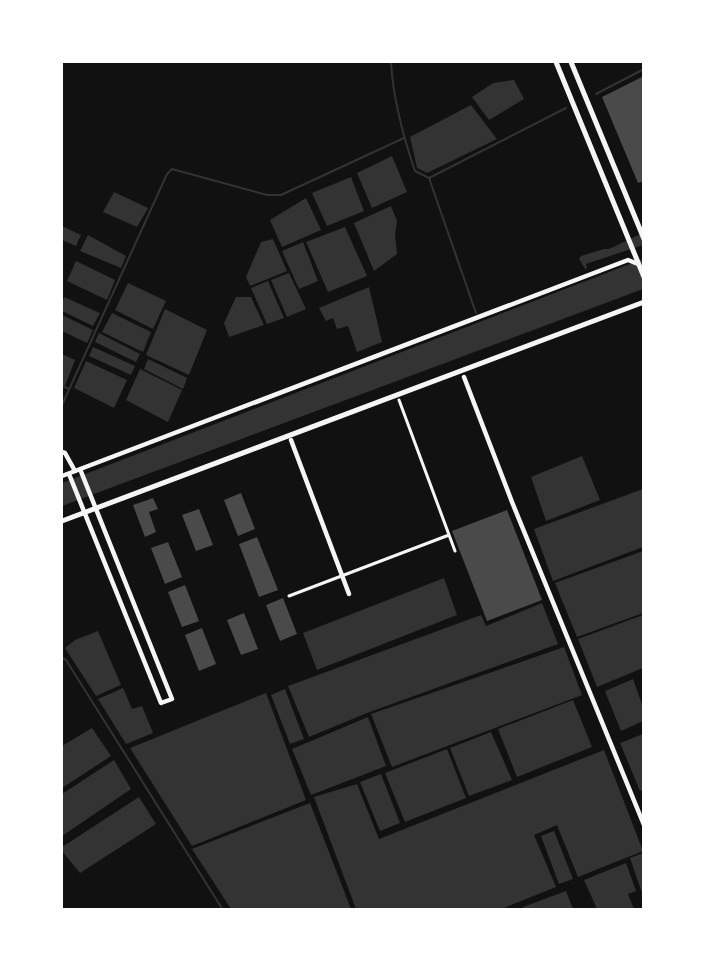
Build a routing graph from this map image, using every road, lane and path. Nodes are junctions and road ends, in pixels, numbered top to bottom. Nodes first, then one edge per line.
1 (556, 62) edge
2 (571, 62) edge
3 (581, 86) junction
4 (568, 92) junction
5 (642, 236) edge
6 (632, 257) junction
7 (644, 277) edge
8 (644, 302) edge
9 (464, 377) dead end
10 (399, 400) dead end
11 (291, 440) dead end
12 (62, 452) edge
13 (75, 471) junction
14 (62, 476) edge
15 (62, 521) edge
16 (449, 535) junction
17 (455, 551) dead end
18 (342, 576) junction
19 (349, 594) dead end
20 (289, 596) dead end
21 (644, 825) edge

1 - 4 main road
2 - 3 main road
3 - 4 main road
3 - 5 main road
4 - 6 main road
6 - 7 main road
6 - 13 main road
8 - 15 main road
9 - 21 main road
10 - 16 street
11 - 18 main road
12 - 13 main road
13 - 13 main road
13 - 14 main road
16 - 17 street
16 - 18 street
18 - 19 main road
18 - 20 street

